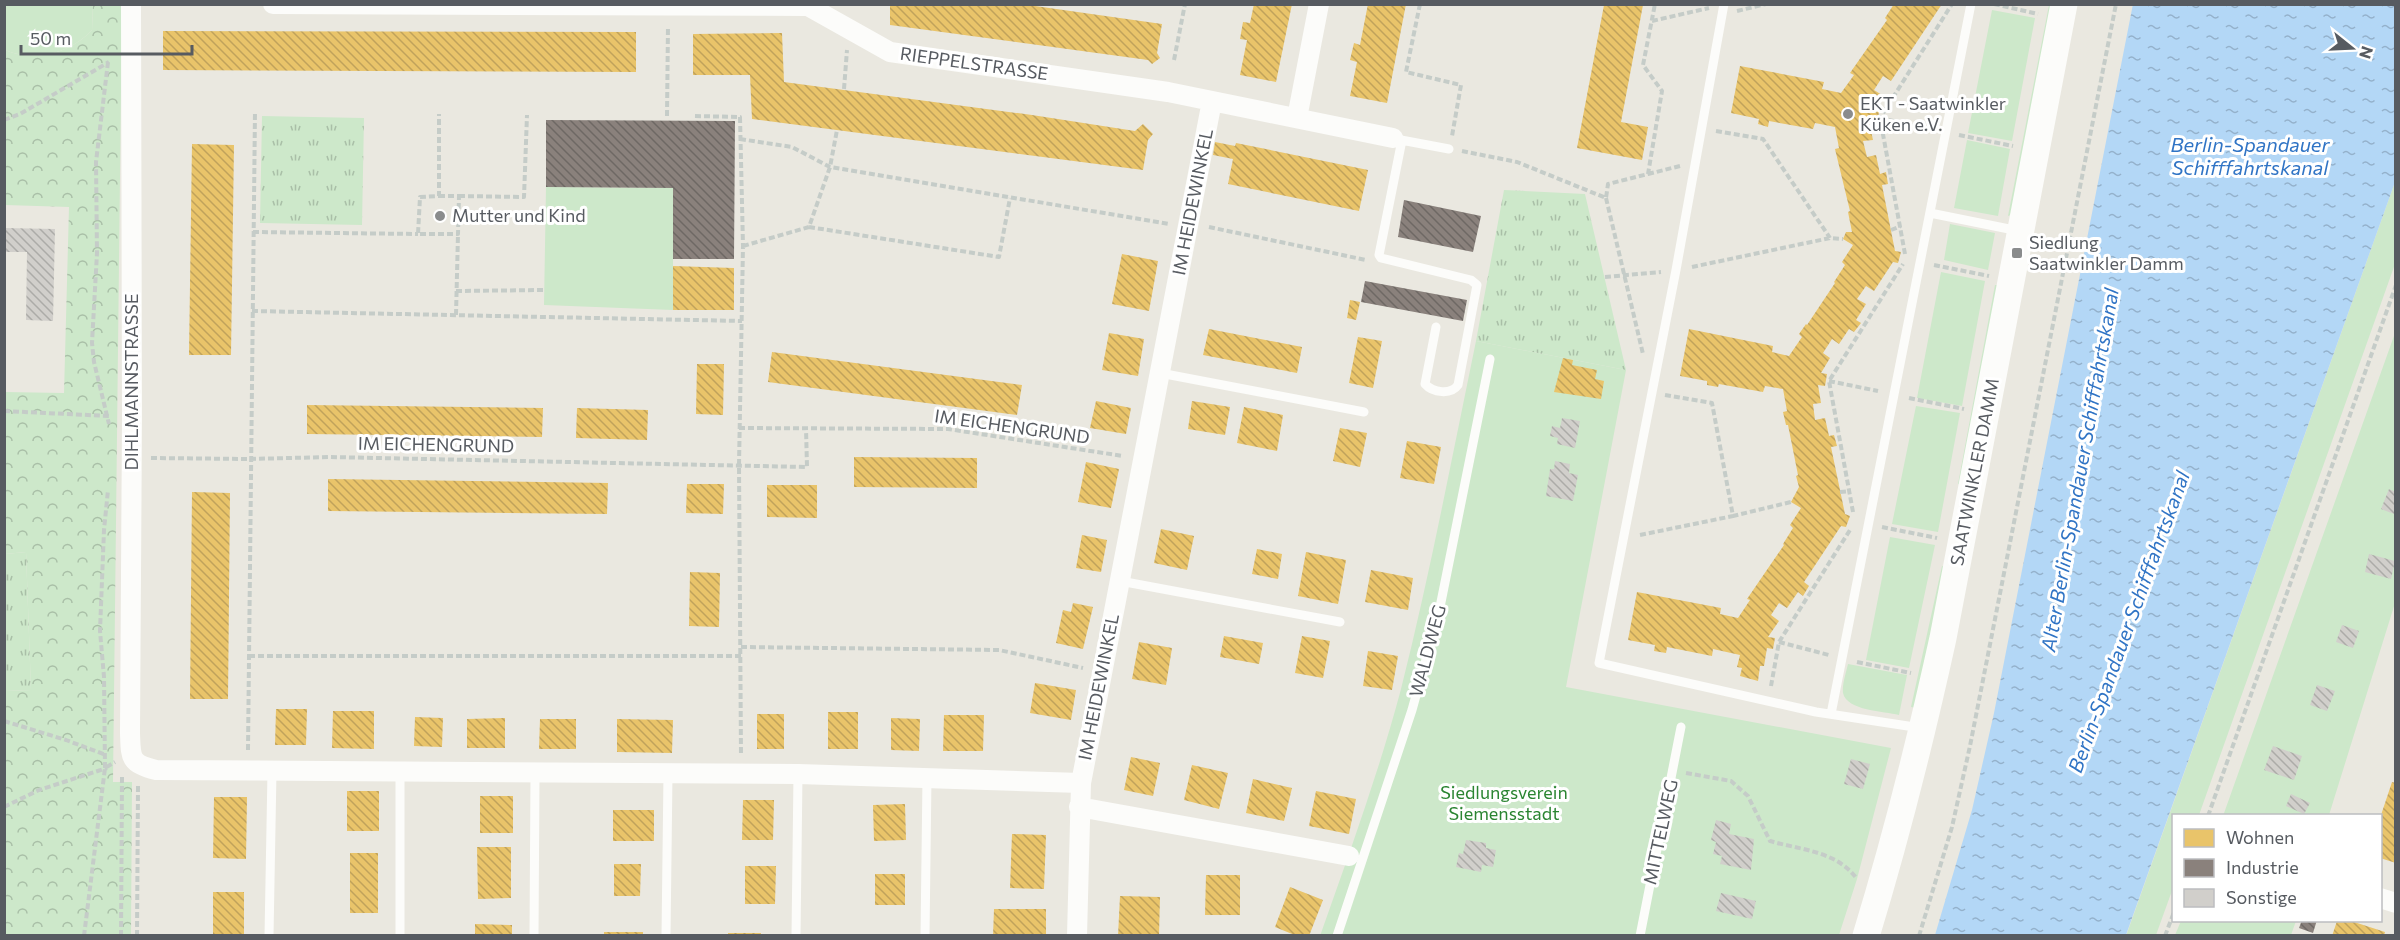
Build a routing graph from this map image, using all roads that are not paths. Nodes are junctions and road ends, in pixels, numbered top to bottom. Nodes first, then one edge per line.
1 (130, 4) edge
2 (273, 4) edge
3 (1319, 4) edge
4 (1724, 4) edge
5 (1971, 4) edge
6 (2064, 4) edge
7 (668, 5) edge
8 (1212, 101) junction
9 (1297, 118) junction
10 (1399, 139) junction
11 (1449, 149) road end
12 (1930, 213) junction
13 (2021, 231) junction
14 (1436, 327) dead end
15 (1490, 359) dead end
16 (1160, 373) junction
17 (1364, 412) dead end
18 (1120, 581) junction
19 (1340, 622) dead end
20 (1831, 714) junction
21 (1681, 728) dead end
22 (1923, 728) junction
23 (127, 763) joint
24 (272, 771) junction
25 (400, 772) junction
26 (535, 774) junction
27 (668, 774) junction
28 (798, 774) junction
29 (927, 777) junction
30 (1081, 783) junction
31 (1079, 807) junction
32 (1356, 858) junction
33 (269, 936) edge
34 (400, 936) edge
35 (534, 936) edge
36 (666, 936) edge
37 (796, 936) edge
38 (925, 936) edge
39 (1077, 936) edge
40 (1338, 936) edge
41 (1640, 936) edge
42 (1866, 936) edge

1 - 23 street, DIHLMANNSTRASSE
2 - 7 street, RIEPPELSTRASSE
3 - 9 street
4 - 20 lane
5 - 12 lane
6 - 13 main road, SAATWINKLER DAMM
7 - 8 street, RIEPPELSTRASSE
8 - 9 street, RIEPPELSTRASSE
8 - 16 street, IM HEIDEWINKEL
9 - 10 street, RIEPPELSTRASSE
10 - 11 lane
10 - 14 lane
12 - 13 lane
12 - 20 lane
13 - 22 main road, SAATWINKLER DAMM
15 - 32 lane, WALDWEG
16 - 17 lane
16 - 18 street, IM HEIDEWINKEL
18 - 19 lane
18 - 30 street, IM HEIDEWINKEL
20 - 22 lane
21 - 41 lane, MITTELWEG
22 - 42 main road, SAATWINKLER DAMM
23 - 24 street, IM HEIDEWINKEL
24 - 25 street, IM HEIDEWINKEL
24 - 33 lane
25 - 26 street, IM HEIDEWINKEL
25 - 34 lane
26 - 27 street, IM HEIDEWINKEL
26 - 35 lane
27 - 28 street, IM HEIDEWINKEL
27 - 36 lane
28 - 29 street, IM HEIDEWINKEL
28 - 37 lane
29 - 30 street, IM HEIDEWINKEL
29 - 38 lane
30 - 31 street
31 - 32 street
31 - 39 street
32 - 40 lane, WALDWEG

